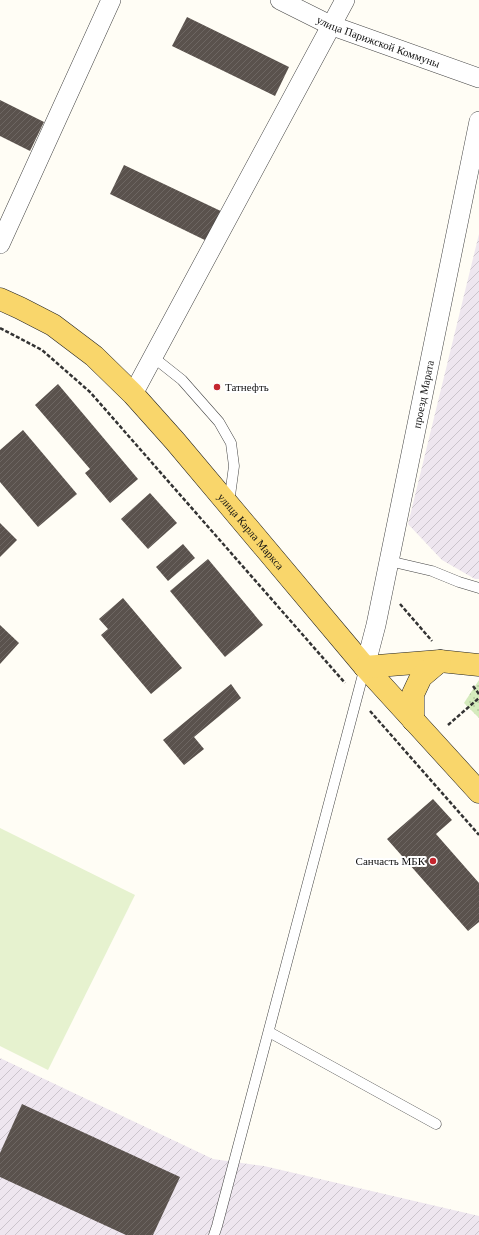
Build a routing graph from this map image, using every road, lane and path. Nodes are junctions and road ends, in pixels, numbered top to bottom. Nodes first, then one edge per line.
1 (111, 0) edge
2 (280, 0) edge
3 (345, 0) edge
4 (330, 25) junction
5 (479, 78) edge
6 (479, 121) edge
7 (0, 244) edge
8 (0, 299) edge
9 (0, 328) edge
10 (153, 357) junction
11 (133, 394) junction
12 (228, 505) junction
13 (389, 561) junction
14 (479, 588) edge
15 (440, 661) junction
16 (479, 665) edge
17 (365, 667) junction
18 (358, 697) junction
19 (413, 720) junction
20 (479, 792) edge
21 (479, 835) edge
22 (269, 1032) junction
23 (436, 1124) dead end
24 (214, 1235) edge

1 - 7 street
2 - 4 street, улица Парижской Коммуны
3 - 4 street
4 - 5 street, улица Парижской Коммуны
4 - 10 street
6 - 13 street, проезд Марата
8 - 11 main road, улица Карла Маркса
9 - 18 path
10 - 11 street
10 - 12 lane
11 - 12 main road, улица Карла Маркса
12 - 17 main road, улица Карла Маркса
13 - 14 lane
13 - 17 street, проезд Марата
15 - 16 main road
15 - 17 main road
15 - 19 main road
17 - 18 lane
17 - 19 main road, улица Карла Маркса
18 - 21 path
18 - 22 lane
19 - 20 main road, улица Карла Маркса
22 - 23 lane
22 - 24 lane

